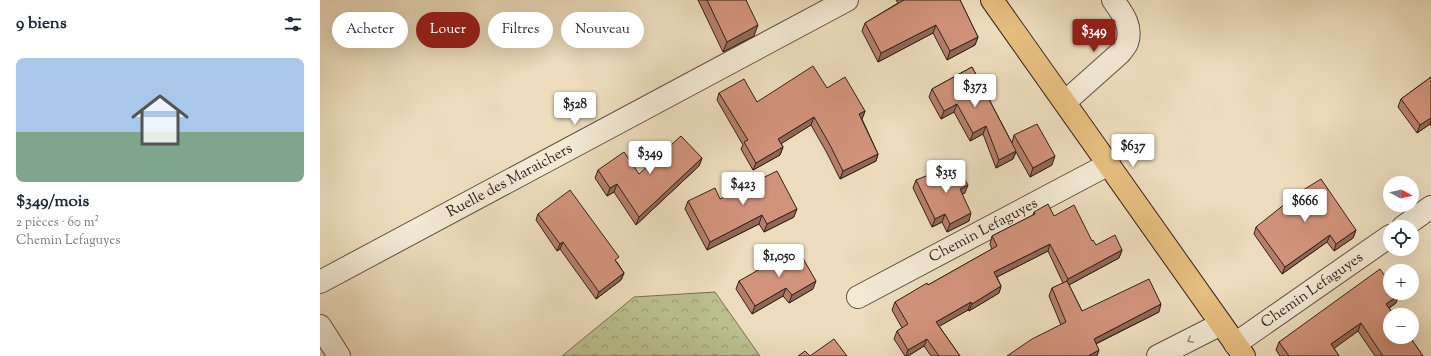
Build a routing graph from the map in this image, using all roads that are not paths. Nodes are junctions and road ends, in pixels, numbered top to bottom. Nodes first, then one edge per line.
1 (847, 0) edge
2 (992, 0) edge
3 (1113, 0) edge
4 (1065, 102) junction
5 (1109, 164) junction
6 (1431, 207) edge
7 (1413, 220) edge
8 (1383, 241) edge
9 (320, 282) edge
10 (858, 297) dead end
11 (1222, 324) junction
12 (320, 326) edge
13 (1239, 350) edge
14 (339, 356) edge
15 (1158, 356) edge

1 - 9 street, Ruelle des Maraichers
2 - 4 main road, Chemin Lefaguyes
3 - 4 street
4 - 5 main road, Chemin Lefaguyes
5 - 10 street, Chemin Lefaguyes
5 - 11 main road, Chemin Lefaguyes
6 - 7 street
8 - 13 street, Chemin Lefaguyes
11 - 13 main road, Chemin Lefaguyes
11 -> 15 street
12 - 14 street

